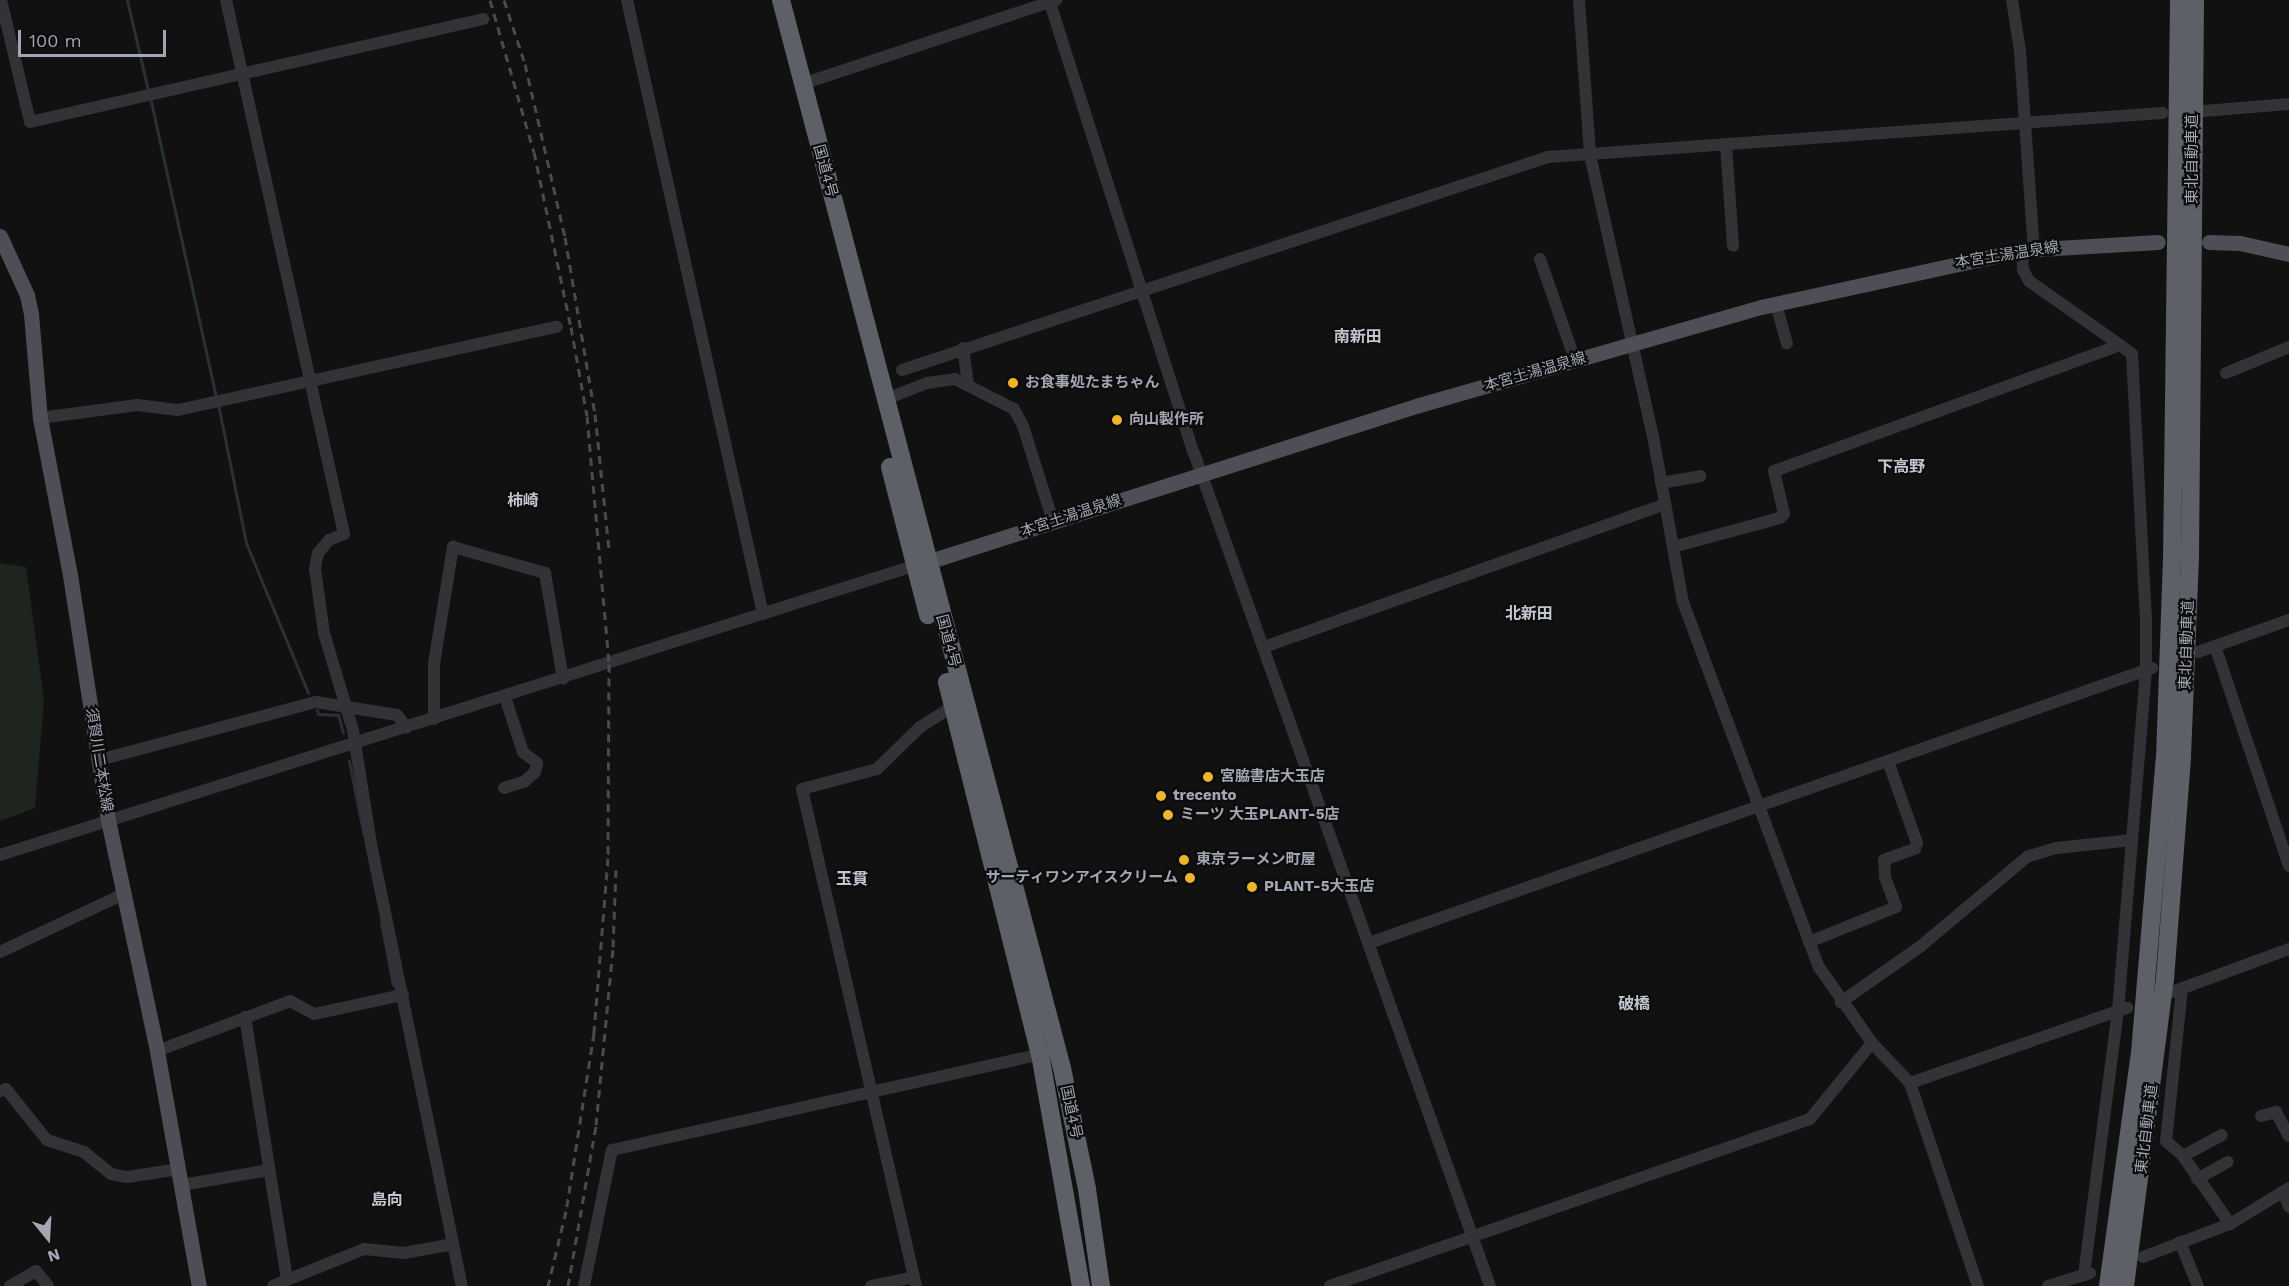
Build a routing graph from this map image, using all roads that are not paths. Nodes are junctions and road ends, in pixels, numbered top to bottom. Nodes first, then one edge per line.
1 (1, 0) edge
2 (226, 0) edge
3 (627, 0) edge
4 (771, 0) edge
5 (781, 0) edge
6 (1579, 0) edge
7 (2012, 0) edge
8 (2179, 0) edge
9 (2195, 0) edge
10 (1052, 1) edge
11 (483, 19) dead end
12 (244, 74) junction
13 (802, 84) junction
14 (2289, 104) edge
15 (2204, 111) dead end
16 (2162, 113) dead end
17 (2022, 123) junction
18 (1726, 145) junction
19 (1590, 155) junction
20 (0, 236) edge
21 (2158, 242) dead end
22 (2209, 242) dead end
23 (1733, 246) dead end
24 (2028, 249) junction
25 (2289, 254) edge
26 (1540, 258) dead end
27 (1140, 290) junction
28 (1776, 304) junction
29 (557, 327) dead end
30 (1631, 344) junction
31 (1787, 344) dead end
32 (2120, 345) junction
33 (2289, 347) edge
34 (963, 348) junction
35 (1575, 360) junction
36 (902, 370) dead end
37 (2226, 373) dead end
38 (311, 381) junction
39 (968, 385) junction
40 (886, 399) junction
41 (40, 418) junction
42 (1202, 473) junction
43 (1700, 476) dead end
44 (1661, 483) junction
45 (1665, 504) junction
46 (1053, 521) junction
47 (1673, 547) junction
48 (920, 564) junction
49 (763, 614) junction
50 (2289, 620) edge
51 (2215, 646) junction
52 (1264, 647) junction
53 (2198, 652) dead end
54 (2150, 669) junction
55 (563, 678) junction
56 (505, 697) junction
57 (348, 705) junction
58 (953, 706) junction
59 (434, 720) junction
60 (407, 728) junction
61 (354, 744) junction
62 (99, 760) junction
63 (1888, 761) junction
64 (504, 788) dead end
65 (1757, 807) junction
66 (108, 820) junction
67 (2132, 840) junction
68 (0, 855) edge
69 (2289, 866) edge
70 (124, 894) junction
71 (1809, 942) junction
72 (1369, 943) junction
73 (2289, 949) edge
74 (0, 952) edge
75 (403, 994) junction
76 (1841, 1002) junction
77 (2123, 1009) junction
78 (245, 1017) junction
79 (1872, 1043) junction
80 (157, 1052) junction
81 (1040, 1054) junction
82 (1910, 1083) junction
83 (0, 1090) edge
84 (871, 1090) junction
85 (2261, 1116) dead end
86 (2222, 1135) dead end
87 (2289, 1136) edge
88 (2182, 1156) junction
89 (2228, 1162) dead end
90 (179, 1169) junction
91 (268, 1170) junction
92 (2197, 1179) junction
93 (182, 1185) junction
94 (2286, 1190) edge
95 (2289, 1207) edge
96 (2230, 1224) junction
97 (1472, 1236) junction
98 (2180, 1242) junction
99 (453, 1244) junction
100 (2143, 1257) dead end
101 (287, 1280) junction
102 (915, 1281) edge
103 (10, 1286) edge
104 (48, 1286) edge
105 (199, 1286) edge
106 (274, 1286) edge
107 (462, 1286) edge
108 (584, 1286) edge
109 (871, 1286) edge
110 (1081, 1286) edge
111 (1101, 1286) edge
112 (1330, 1286) edge
113 (1490, 1286) edge
114 (1978, 1286) edge
115 (2048, 1286) edge
116 (2108, 1286) edge
117 (2125, 1286) edge
118 (2198, 1286) edge

1 - 12 street
2 - 12 street
3 - 49 street
4 - 48 highway, 国道4号
5 - 13 highway, 国道4号
6 - 19 street
7 - 17 street
8 - 116 highway, 東北自動車道
9 - 117 highway, 東北自動車道
10 - 13 street
10 - 27 street
11 - 12 street
12 - 38 street
13 - 40 highway, 国道4号
14 - 15 street
16 - 17 street
17 - 18 street
17 - 24 street
18 - 19 street
18 - 23 street
19 - 27 street
19 - 30 street
20 - 41 main road, 須賀川二本松線
21 - 24 main road, 本宮土湯温泉線
22 - 25 main road
24 - 28 main road, 本宮土湯温泉線
24 - 32 street
26 - 35 street
27 - 34 street
27 - 42 street
28 - 30 main road, 本宮土湯温泉線
28 - 31 street
29 - 38 street
30 - 35 main road, 本宮土湯温泉線
30 - 44 street
32 - 47 street
32 - 54 street
33 - 37 street
34 - 36 street
34 - 39 street
35 - 42 main road, 本宮土湯温泉線
38 - 41 street
38 - 57 street
39 - 40 street
39 - 46 street
40 - 48 highway, 国道4号
41 - 62 main road, 須賀川二本松線
42 - 46 main road, 本宮土湯温泉線
42 - 52 street
43 - 44 street
44 - 45 street
45 - 47 street
45 - 52 street
46 - 48 main road, 本宮土湯温泉線
47 - 65 street
48 - 49 street
48 - 58 highway, 国道4号
48 - 111 highway, 国道4号
49 - 55 street
50 - 51 street
51 - 53 street
51 - 69 street
52 - 72 street
54 - 63 street
54 - 67 street
55 - 56 street
55 - 59 street
56 - 59 street
56 - 64 street
57 - 60 street
57 - 61 street
57 - 62 street
58 - 81 highway, 国道4号
58 - 84 street
59 - 60 street
60 - 61 street
61 - 66 street
61 - 75 street
62 - 66 main road, 須賀川二本松線
63 - 65 street
63 - 71 street
65 - 71 street
65 - 72 street
66 - 68 street
66 - 70 main road, 須賀川二本松線
67 - 76 street
67 - 77 street
70 - 74 street
70 - 80 main road, 須賀川二本松線
71 - 76 street
72 - 97 street
73 - 88 street
75 - 78 street
75 - 99 street
76 - 79 street
77 - 82 street
77 - 115 street
78 - 80 street
78 - 91 street
79 - 82 street
79 - 97 street
80 - 90 main road, 須賀川二本松線
81 - 84 street
81 - 110 highway, 国道4号
82 - 114 street
83 - 90 street
84 - 102 street
84 - 108 street
85 - 87 street
86 - 88 street
88 - 92 street
89 - 92 street
90 - 93 main road, 須賀川二本松線
91 - 93 street
91 - 101 street
92 - 96 street
93 - 105 main road, 須賀川二本松線
94 - 95 street
94 - 96 street
96 - 98 street
97 - 112 street
97 - 113 street
98 - 100 street
98 - 118 street
99 - 101 street
99 - 107 street
101 - 106 street
102 - 109 street
103 - 104 street

